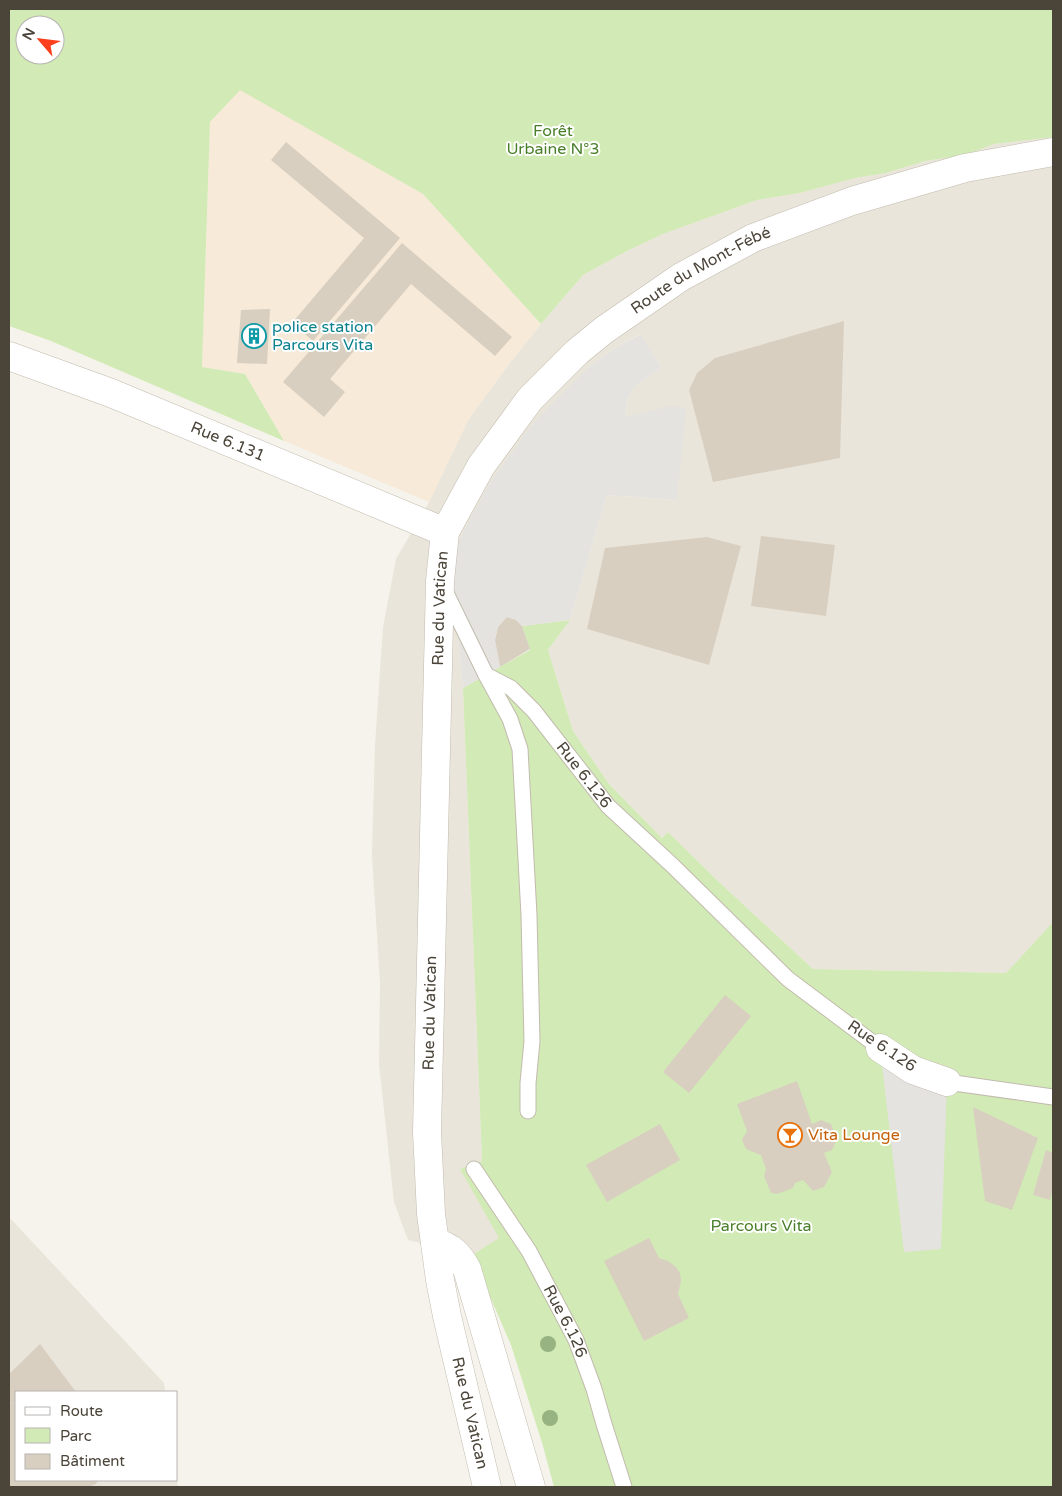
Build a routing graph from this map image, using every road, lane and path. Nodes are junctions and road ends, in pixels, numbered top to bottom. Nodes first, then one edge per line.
1 (1053, 152) edge
2 (9, 356) edge
3 (445, 532) junction
4 (440, 581) junction
5 (486, 675) junction
6 (880, 1048) joint
7 (947, 1082) joint
8 (1053, 1097) edge
9 (528, 1111) dead end
10 (474, 1169) dead end
11 (435, 1242) junction
12 (486, 1487) edge
13 (531, 1487) edge
14 (624, 1487) edge

1 - 3 street, Route du Mont-Fébé
2 - 3 street, Rue 6.131
3 - 4 street, Rue du Vatican
4 - 5 lane
4 - 11 street, Rue du Vatican
5 - 6 lane, Rue 6.126
5 - 9 lane
6 - 7 street, Rue 6.126
7 - 8 lane, Rue 6.126
10 - 14 lane, Rue 6.126
11 - 12 street, Rue du Vatican
11 - 13 street

